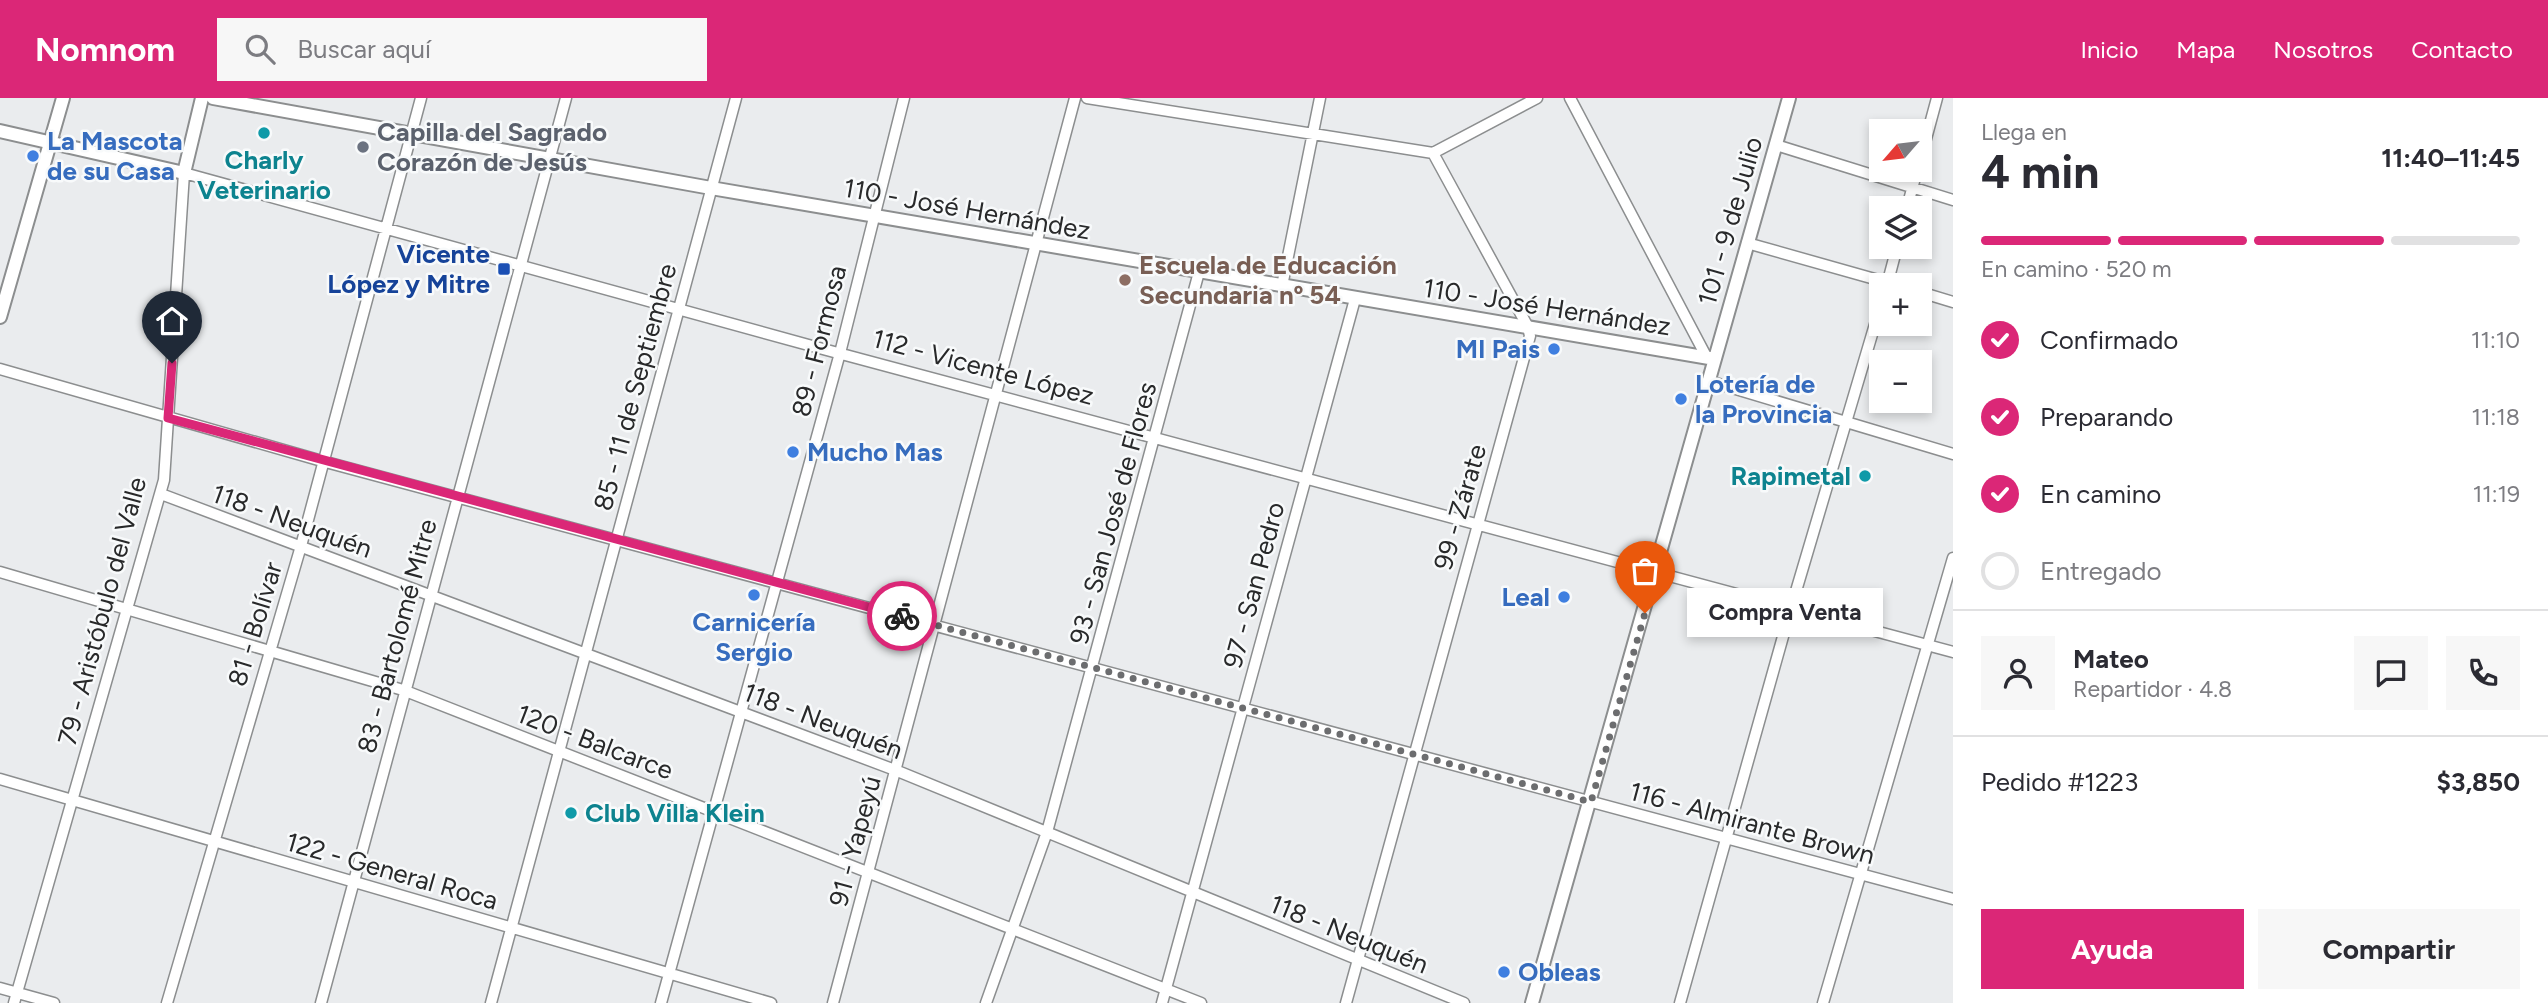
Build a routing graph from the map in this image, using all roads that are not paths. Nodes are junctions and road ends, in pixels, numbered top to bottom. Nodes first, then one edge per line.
1 (63, 98) edge
2 (202, 98) edge
3 (214, 98) edge
4 (421, 98) edge
5 (566, 98) edge
6 (736, 98) edge
7 (904, 98) edge
8 (1075, 98) edge
9 (1087, 98) edge
10 (1320, 98) edge
11 (1537, 98) edge
12 (1570, 98) edge
13 (1789, 98) edge
14 (1937, 98) edge
15 (1931, 119) edge
16 (0, 131) edge
17 (410, 134) junction
18 (1312, 135) junction
19 (51, 143) junction
20 (1776, 145) junction
21 (1433, 153) junction
22 (549, 160) junction
23 (184, 173) junction
24 (1913, 182) edge
25 (1912, 187) junction
26 (711, 188) junction
27 (1910, 196) edge
28 (1953, 200) edge
29 (872, 216) junction
30 (384, 227) junction
31 (1748, 243) junction
32 (1037, 244) junction
33 (520, 266) junction
34 (1199, 272) junction
35 (1869, 278) edge
36 (1282, 286) junction
37 (1932, 296) edge
38 (1355, 299) junction
39 (1953, 302) edge
40 (677, 307) junction
41 (0, 317) edge
42 (1528, 327) junction
43 (1872, 336) edge
44 (840, 353) junction
45 (1710, 358) junction
46 (0, 369) edge
47 (1709, 381) junction
48 (995, 394) junction
49 (168, 418) junction
50 (1846, 422) junction
51 (1155, 438) junction
52 (1953, 454) edge
53 (322, 461) junction
54 (1304, 476) junction
55 (161, 494) junction
56 (457, 498) junction
57 (1477, 523) junction
58 (616, 541) junction
59 (300, 546) junction
60 (1953, 558) edge
61 (0, 572) edge
62 (1656, 572) junction
63 (775, 583) junction
64 (430, 595) junction
65 (1791, 608) junction
66 (127, 610) junction
67 (935, 625) junction
68 (1929, 645) junction
69 (268, 651) junction
70 (1953, 652) edge
71 (584, 653) junction
72 (1094, 669) junction
73 (403, 690) junction
74 (1243, 709) junction
75 (740, 712) junction
76 (559, 751) junction
77 (1413, 755) junction
78 (895, 770) junction
79 (0, 779) edge
80 (73, 801) junction
81 (1591, 802) junction
82 (713, 811) junction
83 (1047, 832) junction
84 (1725, 838) junction
85 (213, 840) junction
86 (868, 872) junction
87 (1862, 874) junction
88 (353, 881) junction
89 (1194, 892) junction
90 (1953, 899) edge
91 (512, 928) junction
92 (1014, 930) junction
93 (1357, 961) junction
94 (669, 973) junction
95 (0, 988) edge
96 (1166, 989) junction
97 (15, 998) edge
98 (54, 1003) edge
99 (167, 1003) edge
100 (321, 1003) edge
101 (491, 1003) edge
102 (661, 1003) edge
103 (771, 1003) edge
104 (833, 1003) edge
105 (986, 1003) edge
106 (1162, 1003) edge
107 (1201, 1003) edge
108 (1346, 1003) edge
109 (1464, 1003) edge
110 (1532, 1003) edge
111 (1681, 1003) edge
112 (1823, 1003) edge

1 - 19 street
2 - 23 street, 79 - Aristóbulo del Valle
3 - 17 street, 110 - José Hernández
4 - 17 street, 81 - Bolívar
5 - 22 street, 83 - Bartolomé Mitre
6 - 26 street, 85 - 11 de Septiembre
7 - 29 street, 89 - Formosa
8 - 32 street, 91 - Yapeyú
9 - 18 street
10 - 18 street
11 - 21 street
12 - 45 street
13 - 20 street, 101 - 9 de Julio
14 - 15 street
16 - 19 street, 112 - Vicente López
17 - 22 street, 110 - José Hernández
17 - 30 street, 81 - Bolívar
18 - 21 street
18 - 36 street
19 - 23 street, 112 - Vicente López
19 - 41 street
20 - 25 street
20 - 31 street, 101 - 9 de Julio
21 - 42 street
22 - 26 street, 110 - José Hernández
22 - 33 street, 83 - Bartolomé Mitre
23 - 30 street, 112 - Vicente López
23 - 49 street, 79 - Aristóbulo del Valle
24 - 25 street
25 - 27 street
25 - 28 street
26 - 29 street, 110 - José Hernández
26 - 40 street, 85 - 11 de Septiembre
29 - 32 street, 110 - José Hernández
29 - 44 street, 89 - Formosa
30 - 33 street, 112 - Vicente López
30 - 53 street, 81 - Bolívar
31 - 35 street
31 - 45 street, 101 - 9 de Julio
32 - 34 street, 110 - José Hernández
32 - 48 street, 91 - Yapeyú
33 - 40 street, 112 - Vicente López
33 - 56 street, 83 - Bartolomé Mitre
34 - 36 street, 110 - José Hernández
34 - 51 street, 93 - San José de Flores
36 - 38 street, 110 - José Hernández
37 - 39 street
38 - 42 street, 110 - José Hernández
38 - 54 street, 97 - San Pedro
40 - 44 street, 112 - Vicente López
40 - 58 street, 85 - 11 de Septiembre
42 - 45 street, 110 - José Hernández
42 - 57 street, 99 - Zárate
43 - 50 street
44 - 48 street, 112 - Vicente López
44 - 63 street, 89 - Formosa
45 - 47 street, 101 - 9 de Julio
46 - 49 street, 116 - Almirante Brown
47 - 50 street
47 - 62 street, 101 - 9 de Julio
48 - 51 street, 112 - Vicente López
48 - 67 street, 91 - Yapeyú
49 - 53 street, 116 - Almirante Brown
49 - 55 street, 79 - Aristóbulo del Valle
50 - 52 street
50 - 65 street
51 - 54 street, 112 - Vicente López
51 - 72 street, 93 - San José de Flores
53 - 56 street, 116 - Almirante Brown
53 - 59 street, 81 - Bolívar
54 - 57 street, 112 - Vicente López
54 - 74 street, 97 - San Pedro
55 - 59 street, 118 - Neuquén
55 - 66 street, 79 - Aristóbulo del Valle
56 - 58 street, 116 - Almirante Brown
56 - 64 street, 83 - Bartolomé Mitre
57 - 62 street, 112 - Vicente López
57 - 77 street, 99 - Zárate
58 - 63 street, 116 - Almirante Brown
58 - 71 street, 85 - 11 de Septiembre
59 - 64 street, 118 - Neuquén
59 - 69 street, 81 - Bolívar
60 - 68 street
61 - 66 street, 120 - Balcarce
62 - 65 street, 112 - Vicente López
62 - 81 street, 101 - 9 de Julio
63 - 67 street, 116 - Almirante Brown
63 - 75 street, 89 - Formosa
64 - 71 street, 118 - Neuquén
64 - 73 street, 83 - Bartolomé Mitre
65 - 68 street, 112 - Vicente López
65 - 84 street
66 - 69 street, 120 - Balcarce
66 - 80 street, 79 - Aristóbulo del Valle
67 - 72 street, 116 - Almirante Brown
67 - 78 street, 91 - Yapeyú
68 - 70 street, 112 - Vicente López
68 - 87 street
69 - 73 street, 120 - Balcarce
69 - 85 street, 81 - Bolívar
71 - 75 street, 118 - Neuquén
71 - 76 street, 85 - 11 de Septiembre
72 - 74 street, 116 - Almirante Brown
72 - 83 street, 93 - San José de Flores
73 - 76 street, 120 - Balcarce
73 - 88 street, 83 - Bartolomé Mitre
74 - 77 street, 116 - Almirante Brown
74 - 89 street, 97 - San Pedro
75 - 78 street, 118 - Neuquén
75 - 82 street, 89 - Formosa
76 - 82 street, 120 - Balcarce
76 - 91 street, 85 - 11 de Septiembre
77 - 81 street, 116 - Almirante Brown
77 - 93 street, 99 - Zárate
78 - 83 street, 118 - Neuquén
78 - 86 street, 91 - Yapeyú
79 - 80 street, 122 - General Roca
80 - 85 street, 122 - General Roca
80 - 97 street, 79 - Aristóbulo del Valle
81 - 84 street, 116 - Almirante Brown
81 - 110 street, 101 - 9 de Julio
82 - 86 street, 120 - Balcarce
82 - 94 street, 89 - Formosa
83 - 89 street, 118 - Neuquén
83 - 92 street, 93 - San José de Flores
84 - 87 street, 116 - Almirante Brown
84 - 111 street
85 - 88 street, 122 - General Roca
85 - 99 street, 81 - Bolívar
86 - 92 street, 120 - Balcarce
86 - 104 street, 91 - Yapeyú
87 - 90 street, 116 - Almirante Brown
87 - 112 street
88 - 91 street, 122 - General Roca
88 - 100 street, 83 - Bartolomé Mitre
89 - 93 street, 118 - Neuquén
89 - 96 street, 97 - San Pedro
91 - 94 street, 122 - General Roca
91 - 101 street, 85 - 11 de Septiembre
92 - 96 street, 120 - Balcarce
92 - 105 street, 93 - San José de Flores
93 - 108 street, 99 - Zárate
93 - 109 street, 118 - Neuquén
94 - 102 street, 89 - Formosa
94 - 103 street, 122 - General Roca
95 - 97 street
96 - 106 street, 97 - San Pedro
96 - 107 street, 120 - Balcarce
97 - 98 street

